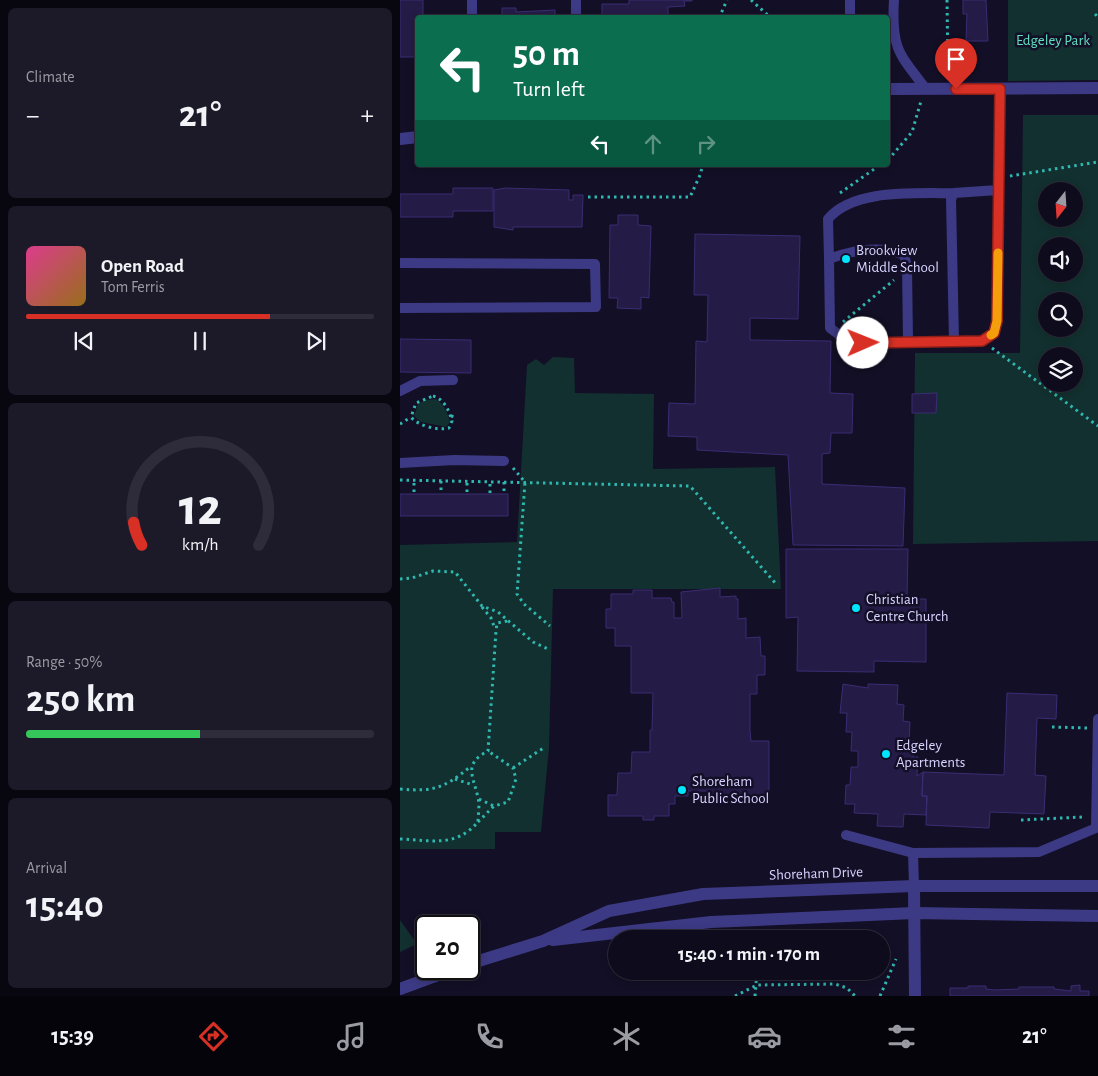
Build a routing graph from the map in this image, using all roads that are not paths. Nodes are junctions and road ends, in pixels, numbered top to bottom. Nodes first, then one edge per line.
1 (472, 0) edge
2 (576, 0) edge
3 (850, 0) edge
4 (894, 0) edge
5 (472, 15) edge
6 (576, 15) edge
7 (850, 15) edge
8 (890, 27) edge
9 (1098, 88) edge
10 (890, 89) edge
11 (926, 89) junction
12 (1000, 89) junction
13 (415, 136) edge
14 (400, 139) edge
15 (998, 190) junction
16 (954, 193) junction
17 (829, 259) junction
18 (400, 263) edge
19 (400, 308) edge
20 (954, 341) junction
21 (908, 342) junction
22 (453, 380) dead end
23 (400, 391) edge
24 (504, 462) road end
25 (400, 463) edge
26 (1098, 719) edge
27 (1098, 728) edge
28 (1097, 828) edge
29 (846, 836) dead end
30 (913, 853) junction
31 (914, 886) junction
32 (1098, 886) edge
33 (914, 913) junction
34 (1098, 916) edge
35 (543, 941) junction
36 (480, 961) edge
37 (423, 980) edge
38 (400, 989) edge
39 (915, 996) edge

1 - 5 lane
2 - 6 lane
3 - 7 lane
4 - 8 lane
8 - 11 lane
9 - 12 street
10 - 11 street
11 - 12 street
12 - 15 lane
13 - 14 street
15 - 16 lane
15 - 20 lane
16 - 17 lane
16 - 20 lane
17 - 21 lane
17 - 21 lane
18 - 19 lane
20 - 21 lane
22 - 23 lane
24 - 25 lane
26 - 27 lane
27 - 28 lane
28 - 30 lane
29 - 30 lane
30 - 31 lane
31 - 32 street, Shoreham Drive
31 - 33 street
31 - 35 street, Shoreham Drive
33 - 34 street, Shoreham Drive
33 - 35 street, Shoreham Drive
33 - 39 street
35 - 36 street, Shoreham Drive
37 - 38 street

